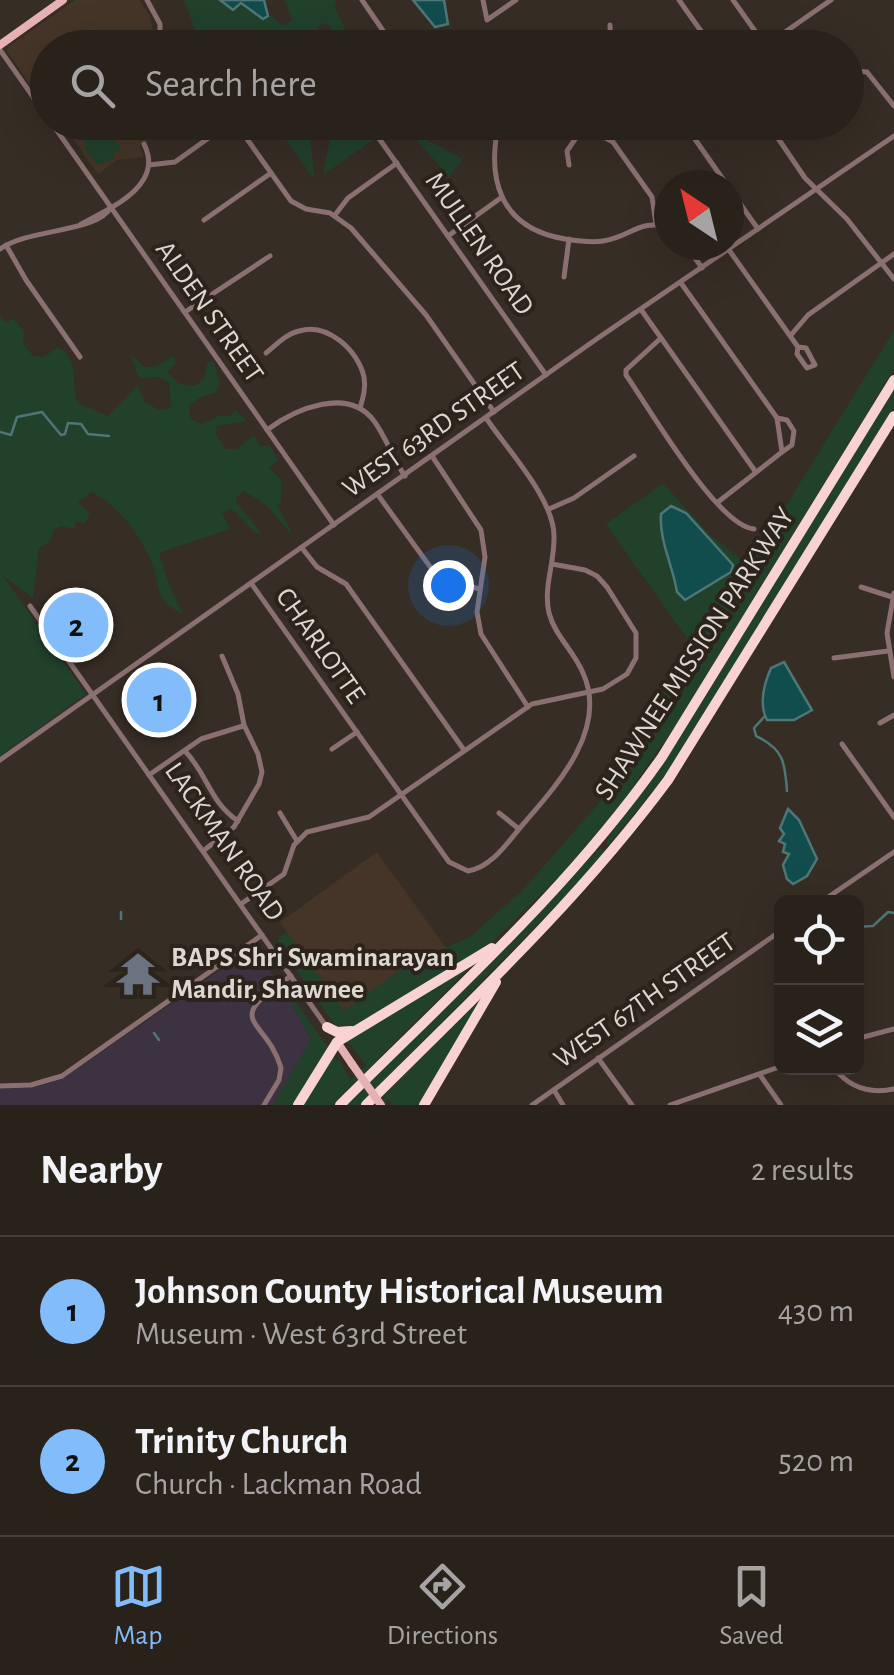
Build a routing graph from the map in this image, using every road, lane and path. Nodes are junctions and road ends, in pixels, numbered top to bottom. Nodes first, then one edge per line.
1 (64, 0) edge
2 (146, 0) edge
3 (362, 0) edge
4 (483, 0) edge
5 (516, 0) edge
6 (679, 0) edge
7 (733, 0) edge
8 (816, 0) edge
9 (831, 0) edge
10 (821, 7) junction
11 (610, 25) dead end
12 (160, 30) edge
13 (383, 30) edge
14 (610, 30) edge
15 (700, 30) edge
16 (753, 30) edge
17 (787, 30) edge
18 (0, 48) edge
19 (864, 72) edge
20 (30, 92) edge
21 (894, 106) edge
22 (894, 136) edge
23 (63, 140) edge
24 (207, 140) edge
25 (246, 140) edge
26 (380, 140) edge
27 (495, 140) edge
28 (575, 140) edge
29 (609, 140) edge
30 (696, 140) edge
31 (780, 140) edge
32 (144, 144) dead end
33 (397, 163) junction
34 (150, 165) junction
35 (568, 165) dead end
36 (717, 170) edge
37 (270, 173) junction
38 (816, 191) junction
39 (502, 197) junction
40 (111, 207) junction
41 (744, 209) edge
42 (654, 210) edge
43 (335, 216) junction
44 (204, 220) dead end
45 (654, 224) edge
46 (758, 230) junction
47 (448, 236) junction
48 (569, 239) junction
49 (744, 240) edge
50 (3, 246) edge
51 (894, 254) edge
52 (270, 256) dead end
53 (696, 260) edge
54 (714, 260) edge
55 (736, 260) edge
56 (881, 264) junction
57 (702, 268) junction
58 (564, 277) dead end
59 (894, 279) edge
60 (681, 283) junction
61 (641, 310) junction
62 (186, 312) junction
63 (790, 336) junction
64 (661, 338) junction
65 (798, 347) dead end
66 (266, 353) dead end
67 (80, 357) dead end
68 (546, 375) junction
69 (894, 380) edge
70 (360, 408) junction
71 (494, 412) junction
72 (894, 416) edge
73 (486, 418) junction
74 (778, 418) junction
75 (267, 430) junction
76 (782, 452) junction
77 (432, 456) junction
78 (634, 456) dead end
79 (755, 472) junction
80 (404, 476) junction
81 (378, 495) junction
82 (718, 502) junction
83 (548, 510) junction
84 (334, 525) junction
85 (754, 528) dead end
86 (302, 548) junction
87 (552, 564) junction
88 (252, 583) junction
89 (861, 587) dead end
90 (480, 589) junction
91 (893, 595) edge
92 (30, 606) dead end
93 (888, 651) junction
94 (222, 656) dead end
95 (834, 658) dead end
96 (894, 677) edge
97 (588, 692) junction
98 (93, 694) junction
99 (528, 707) junction
100 (894, 715) edge
101 (880, 723) dead end
102 (244, 725) junction
103 (356, 732) junction
104 (842, 744) dead end
105 (332, 749) dead end
106 (464, 750) junction
107 (185, 751) junction
108 (0, 760) edge
109 (149, 775) junction
110 (401, 795) junction
111 (280, 813) dead end
112 (499, 813) dead end
113 (894, 817) edge
114 (238, 821) junction
115 (519, 829) junction
116 (297, 841) junction
117 (203, 851) junction
118 (894, 852) edge
119 (831, 895) edge
120 (241, 904) junction
121 (262, 934) junction
122 (510, 936) junction
123 (774, 936) edge
124 (508, 965) junction
125 (292, 976) junction
126 (370, 1022) junction
127 (327, 1027) junction
128 (894, 1029) edge
129 (864, 1037) edge
130 (338, 1042) junction
131 (598, 1058) junction
132 (774, 1069) edge
133 (759, 1074) junction
134 (841, 1075) edge
135 (0, 1086) edge
136 (894, 1089) edge
137 (554, 1090) junction
138 (698, 1095) junction
139 (264, 1105) edge
140 (298, 1105) edge
141 (340, 1105) edge
142 (366, 1105) edge
143 (381, 1105) edge
144 (424, 1105) edge
145 (532, 1105) edge
146 (563, 1105) edge
147 (632, 1105) edge
148 (670, 1105) edge
149 (704, 1105) edge
150 (782, 1105) edge

1 - 18 main road
2 - 12 street
3 - 13 street
4 - 5 street
6 - 15 street
7 - 16 street
8 - 10 street
9 - 10 street
10 - 17 street
11 - 14 street
18 - 20 street, ALDEN STREET
19 - 21 street
22 - 38 street, WEST 63RD STREET
23 - 40 street, ALDEN STREET
24 - 34 street
25 - 37 street
26 - 33 street, MULLEN ROAD
27 - 39 street
28 - 35 street
29 - 42 street
30 - 36 street
31 - 38 street
32 - 34 street
33 - 43 street
33 - 47 street, MULLEN ROAD
34 - 40 street
37 - 43 street
37 - 44 street
38 - 46 street, WEST 63RD STREET
38 - 56 street
39 - 47 street
39 - 48 street
40 - 50 street
40 - 62 street, ALDEN STREET
41 - 46 street
43 - 71 street
45 - 48 street
46 - 49 street, WEST 63RD STREET
47 - 68 street, MULLEN ROAD
48 - 58 street
50 - 67 street
51 - 56 street
52 - 62 street
53 - 57 street
54 - 57 street, WEST 63RD STREET
55 - 63 street
56 - 59 street
56 - 63 street
57 - 60 street, WEST 63RD STREET
60 - 61 street, WEST 63RD STREET
60 - 74 street
61 - 64 street
61 - 68 street, WEST 63RD STREET
62 - 75 street, ALDEN STREET
63 - 65 street
64 - 79 street
64 - 82 street
66 - 70 street
68 - 71 street, WEST 63RD STREET
69 - 122 highway, SHAWNEE MISSION PARKWAY
70 - 75 street
70 - 80 street
71 - 73 street, WEST 63RD STREET
72 - 124 highway, SHAWNEE MISSION PARKWAY
73 - 77 street, WEST 63RD STREET
73 - 83 street
74 - 76 street
74 - 76 street
75 - 84 street, ALDEN STREET
76 - 79 street
77 - 80 street, WEST 63RD STREET
77 - 90 street
78 - 83 street
79 - 82 street
80 - 81 street, WEST 63RD STREET
81 - 84 street, WEST 63RD STREET
81 - 90 street
82 - 85 street
83 - 87 street
84 - 86 street, WEST 63RD STREET
86 - 88 street, WEST 63RD STREET
86 - 106 street
87 - 97 street
87 - 97 street
88 - 98 street, WEST 63RD STREET
88 - 103 street, CHARLOTTE
89 - 91 street
90 - 99 street
91 - 93 street
92 - 98 street, LACKMAN ROAD
93 - 95 street
93 - 96 street
94 - 102 street
97 - 99 street
97 - 115 street
98 - 108 street, WEST 63RD STREET
98 - 109 street, LACKMAN ROAD
99 - 106 street
100 - 101 street
102 - 107 street
102 - 114 street
103 - 105 street, CHARLOTTE
103 - 110 street, CHARLOTTE
104 - 113 street
106 - 110 street
107 - 109 street
107 - 114 street
109 - 117 street, LACKMAN ROAD
110 - 115 street, CHARLOTTE
110 - 116 street
111 - 116 street
112 - 115 street
114 - 117 street
116 - 120 street
117 - 120 street, LACKMAN ROAD
118 - 119 street
120 - 121 street, LACKMAN ROAD
121 - 125 street, LACKMAN ROAD
121 - 135 street
122 - 126 highway
122 - 141 highway, SHAWNEE MISSION PARKWAY
123 - 131 street, WEST 67TH STREET
124 - 142 highway, SHAWNEE MISSION PARKWAY
124 - 144 highway
125 - 127 street, LACKMAN ROAD
125 - 139 street
126 - 127 highway
126 - 130 highway
127 - 130 street, LACKMAN ROAD
128 - 129 street
130 - 140 highway
130 - 143 main road, LACKMAN ROAD, bridge
131 - 137 street, WEST 67TH STREET
131 - 147 street
132 - 133 street
133 - 138 street
133 - 150 street
134 - 136 street
137 - 145 street, WEST 67TH STREET
137 - 146 street
138 - 148 street
138 - 149 street

